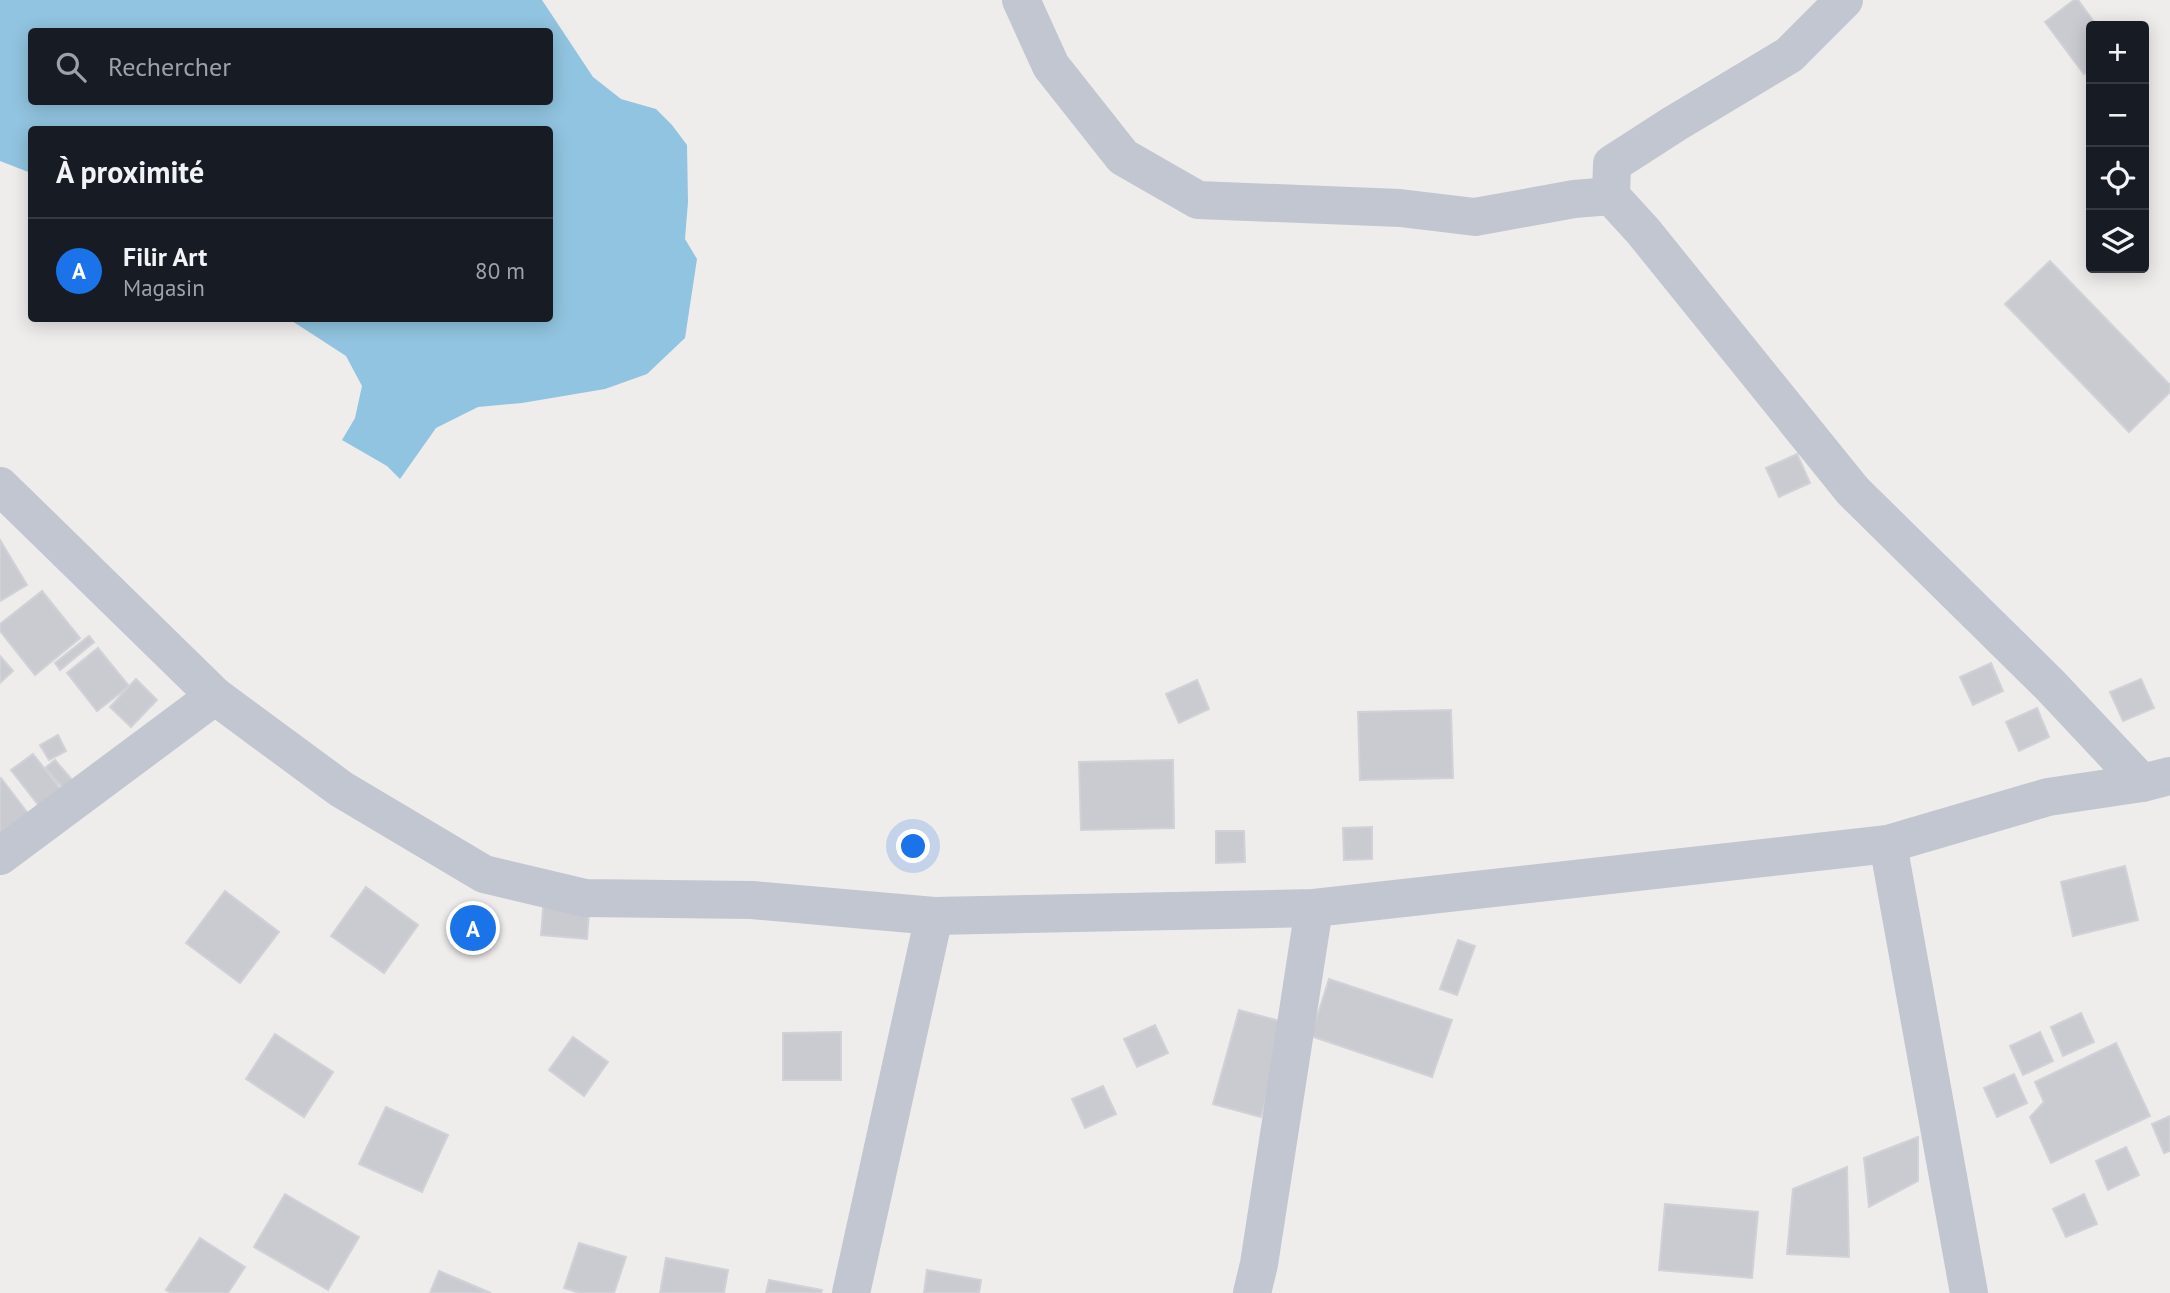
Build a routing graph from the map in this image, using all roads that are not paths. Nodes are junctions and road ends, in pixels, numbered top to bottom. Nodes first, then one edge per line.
1 (1021, 0) edge
2 (1844, 0) edge
3 (1611, 196) junction
4 (0, 486) edge
5 (215, 696) junction
6 (2156, 780) edge
7 (1888, 844) junction
8 (0, 856) edge
9 (1314, 908) junction
10 (934, 916) junction
11 (850, 1293) edge
12 (1252, 1293) edge
13 (1969, 1293) edge

1 - 3 street
2 - 3 street
3 - 6 street
4 - 5 street
5 - 8 street
5 - 10 street
6 - 7 street
7 - 9 street
7 - 13 street
9 - 10 street
9 - 12 street
10 - 11 street

